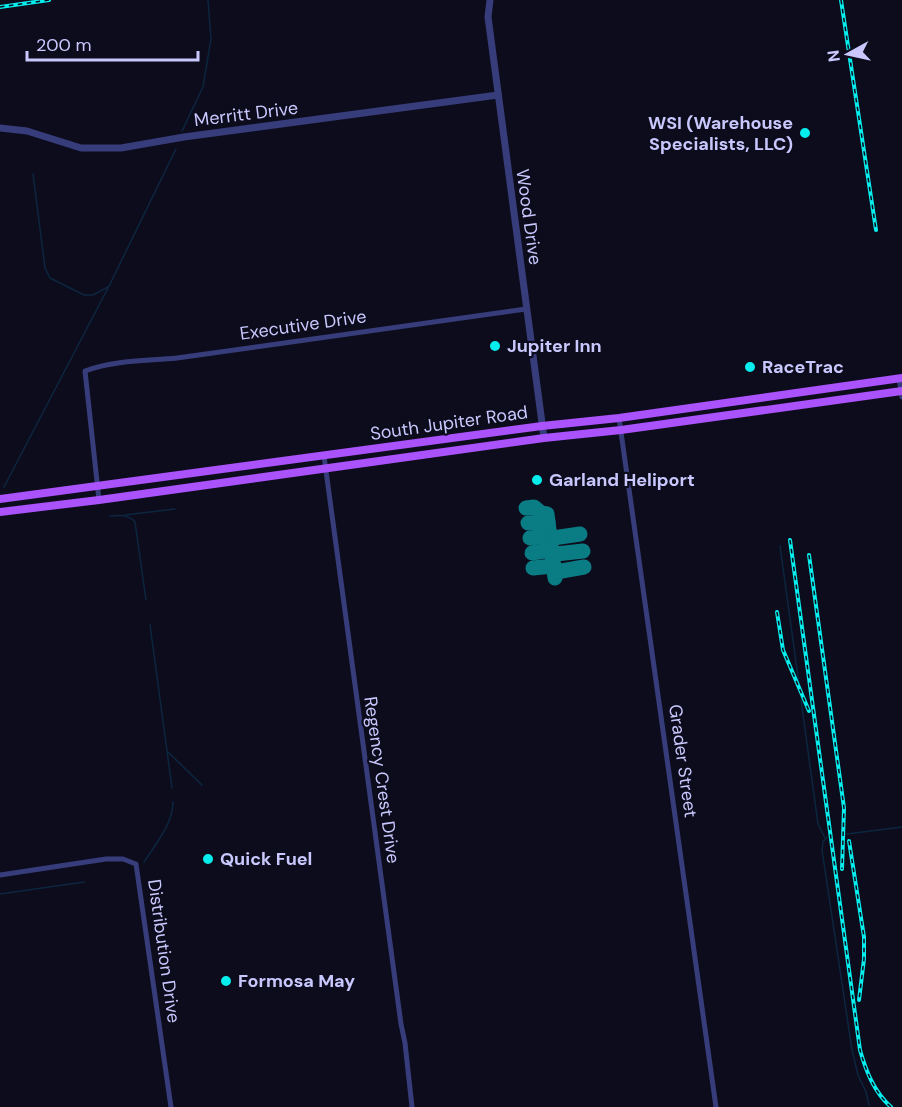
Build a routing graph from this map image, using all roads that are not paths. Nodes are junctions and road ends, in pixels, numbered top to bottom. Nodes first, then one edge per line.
1 (490, 0) edge
2 (498, 95) junction
3 (0, 128) edge
4 (526, 309) junction
5 (901, 378) edge
6 (902, 393) edge
7 (619, 418) junction
8 (542, 426) junction
9 (621, 430) junction
10 (544, 438) junction
11 (324, 456) junction
12 (326, 468) junction
13 (185, 475) junction
14 (98, 487) junction
15 (186, 488) junction
16 (0, 500) edge
17 (99, 500) junction
18 (0, 512) edge
19 (0, 875) edge
20 (171, 1107) edge
21 (412, 1107) edge
22 (717, 1107) edge

1 - 2 street, Wood Drive
2 - 3 street, Merritt Drive
2 - 4 street, Wood Drive
4 - 8 street, Wood Drive
4 - 14 street, Executive Drive
5 - 6 street
5 - 7 main road, South Jupiter Road
6 - 9 main road, South Jupiter Road
7 - 8 main road, South Jupiter Road
7 - 9 street, Grader Street
8 - 10 street, Wood Drive
8 - 11 main road, South Jupiter Road
9 - 10 main road, South Jupiter Road
9 - 22 street, Grader Street
10 - 12 main road, South Jupiter Road
11 - 12 street, Regency Crest Drive
11 - 13 main road, South Jupiter Road
12 - 15 main road, South Jupiter Road
12 - 21 street, Regency Crest Drive
13 - 14 main road, South Jupiter Road
13 - 15 main road
14 - 16 main road, South Jupiter Road
14 - 17 street
15 - 17 main road, South Jupiter Road
17 - 18 main road, South Jupiter Road
19 - 20 street, Distribution Drive

